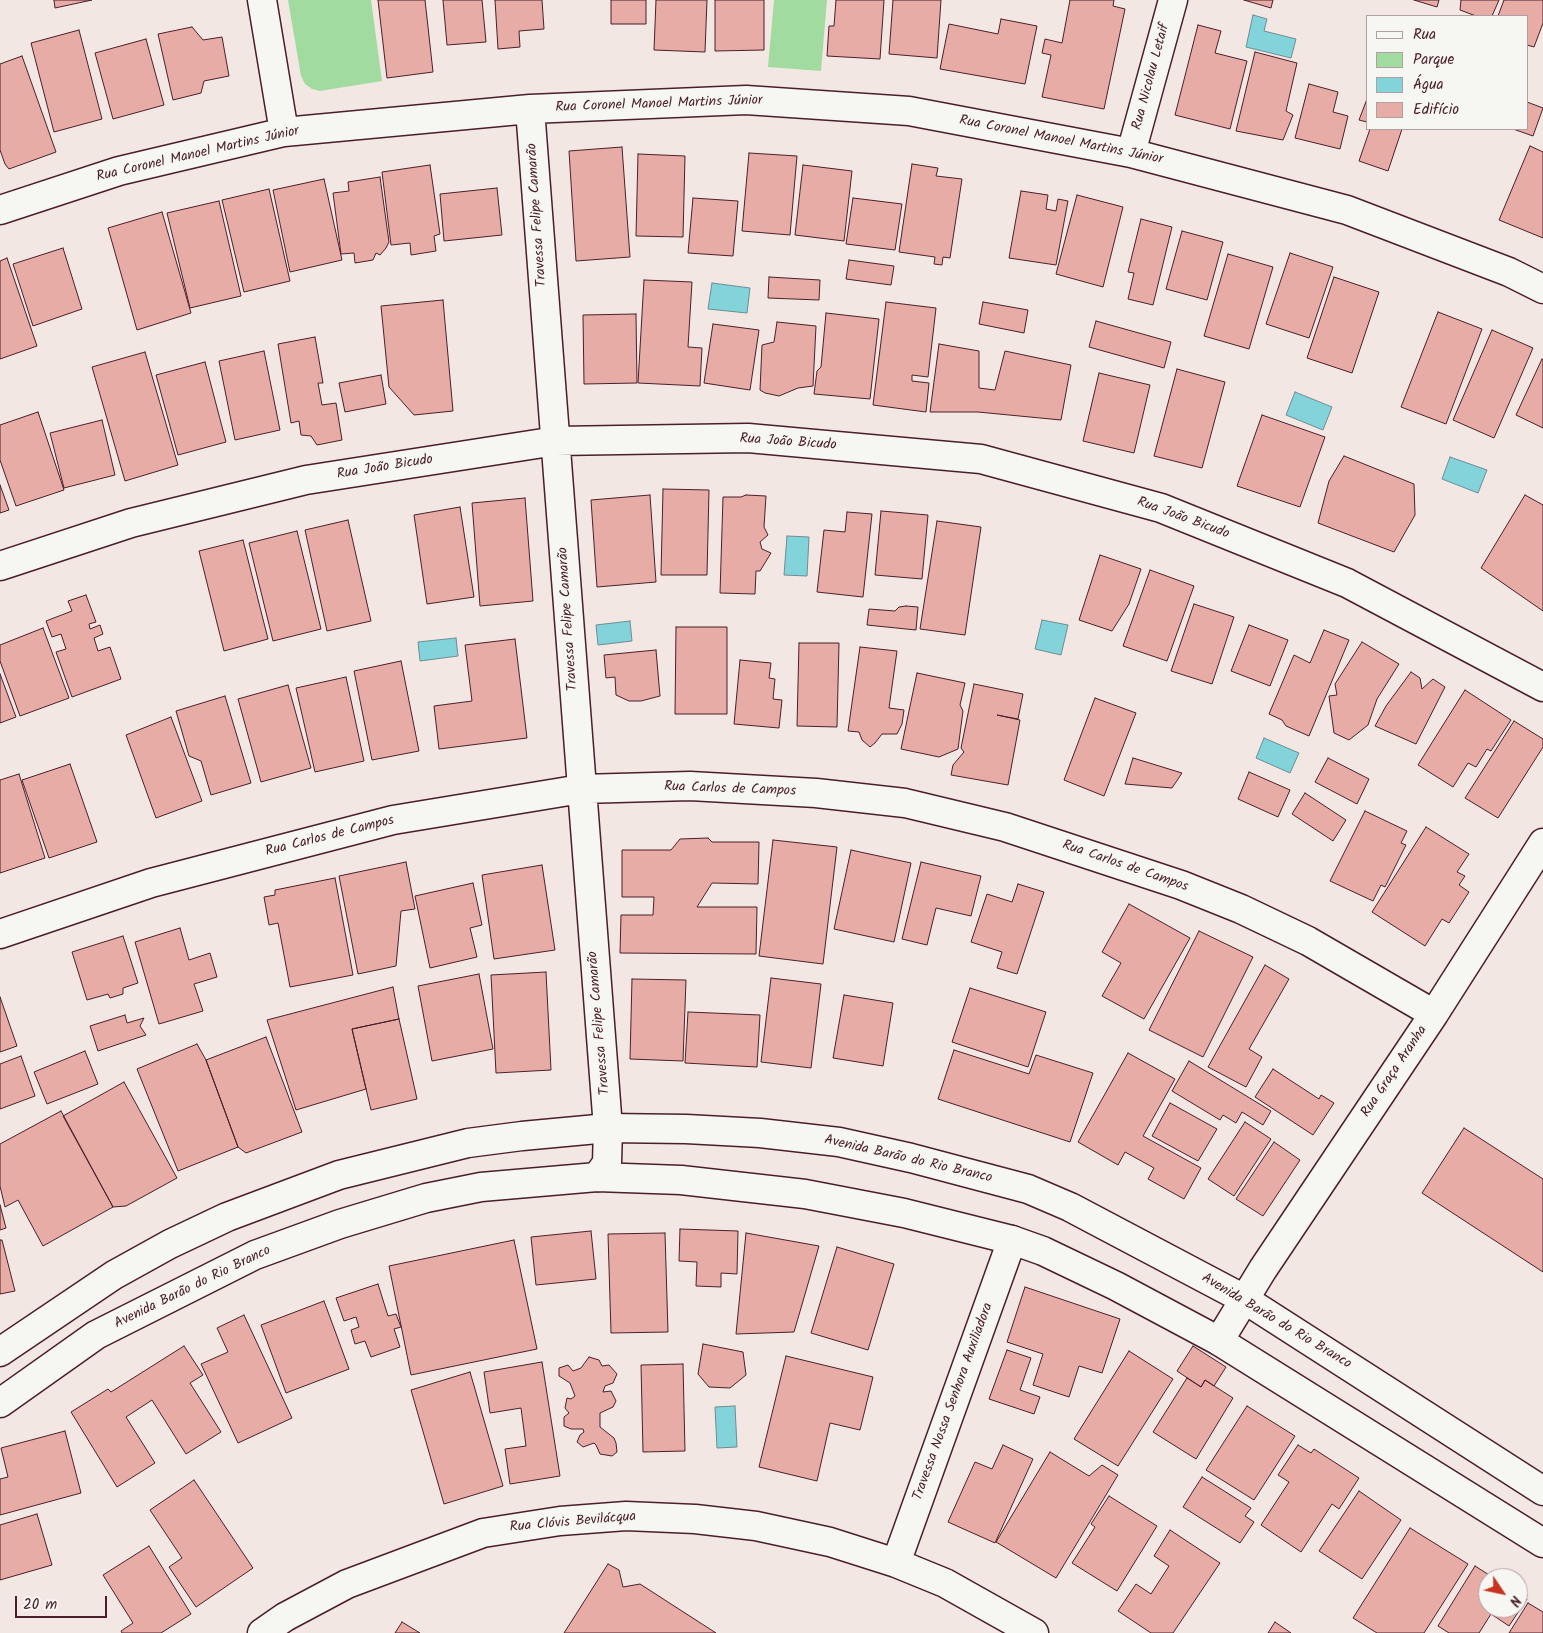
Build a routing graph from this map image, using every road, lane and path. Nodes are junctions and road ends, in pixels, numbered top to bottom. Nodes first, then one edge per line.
1 (262, 0) edge
2 (1173, 0) edge
3 (530, 109) junction
4 (284, 132) junction
5 (1131, 153) junction
6 (0, 210) edge
7 (1543, 288) edge
8 (556, 441) junction
9 (0, 566) edge
10 (1543, 687) edge
11 (581, 788) junction
12 (1543, 843) edge
13 (0, 934) edge
14 (1434, 1014) junction
15 (608, 1128) junction
16 (597, 1177) junction
17 (1012, 1240) junction
18 (1244, 1299) junction
19 (1219, 1341) junction
20 (0, 1352) edge
21 (0, 1403) edge
22 (1543, 1491) edge
23 (1543, 1543) edge
24 (896, 1563) junction
25 (262, 1633) edge
26 (1034, 1633) edge

1 - 4 street
2 - 5 street, Rua Nicolau Letaif
3 - 4 street, Rua Coronel Manoel Martins Júnior
3 - 5 street, Rua Coronel Manoel Martins Júnior
3 - 8 street, Travessa Felipe Camarão
4 - 6 street, Rua Coronel Manoel Martins Júnior
5 - 7 street, Rua Coronel Manoel Martins Júnior
8 - 9 street, Rua João Bicudo
8 - 10 street, Rua João Bicudo
8 - 11 street, Travessa Felipe Camarão
11 - 13 street, Rua Carlos de Campos
11 - 14 street, Rua Carlos de Campos
11 - 15 street, Travessa Felipe Camarão
12 - 14 street, Rua Graça Aranha
14 - 18 street, Rua Graça Aranha
15 - 16 street, Travessa Felipe Camarão
15 - 18 street, Avenida Barão do Rio Branco
15 - 20 street, Avenida Barão do Rio Branco
16 - 17 street, Avenida Barão do Rio Branco
16 - 21 street, Avenida Barão do Rio Branco
17 - 19 street, Avenida Barão do Rio Branco
17 - 24 street, Travessa Nossa Senhora Auxiliadora
18 - 19 street, Rua Graça Aranha
18 - 22 street, Avenida Barão do Rio Branco
19 - 23 street, Avenida Barão do Rio Branco
24 - 25 street, Rua Clóvis Bevilácqua
24 - 26 street, Rua Clóvis Bevilácqua

